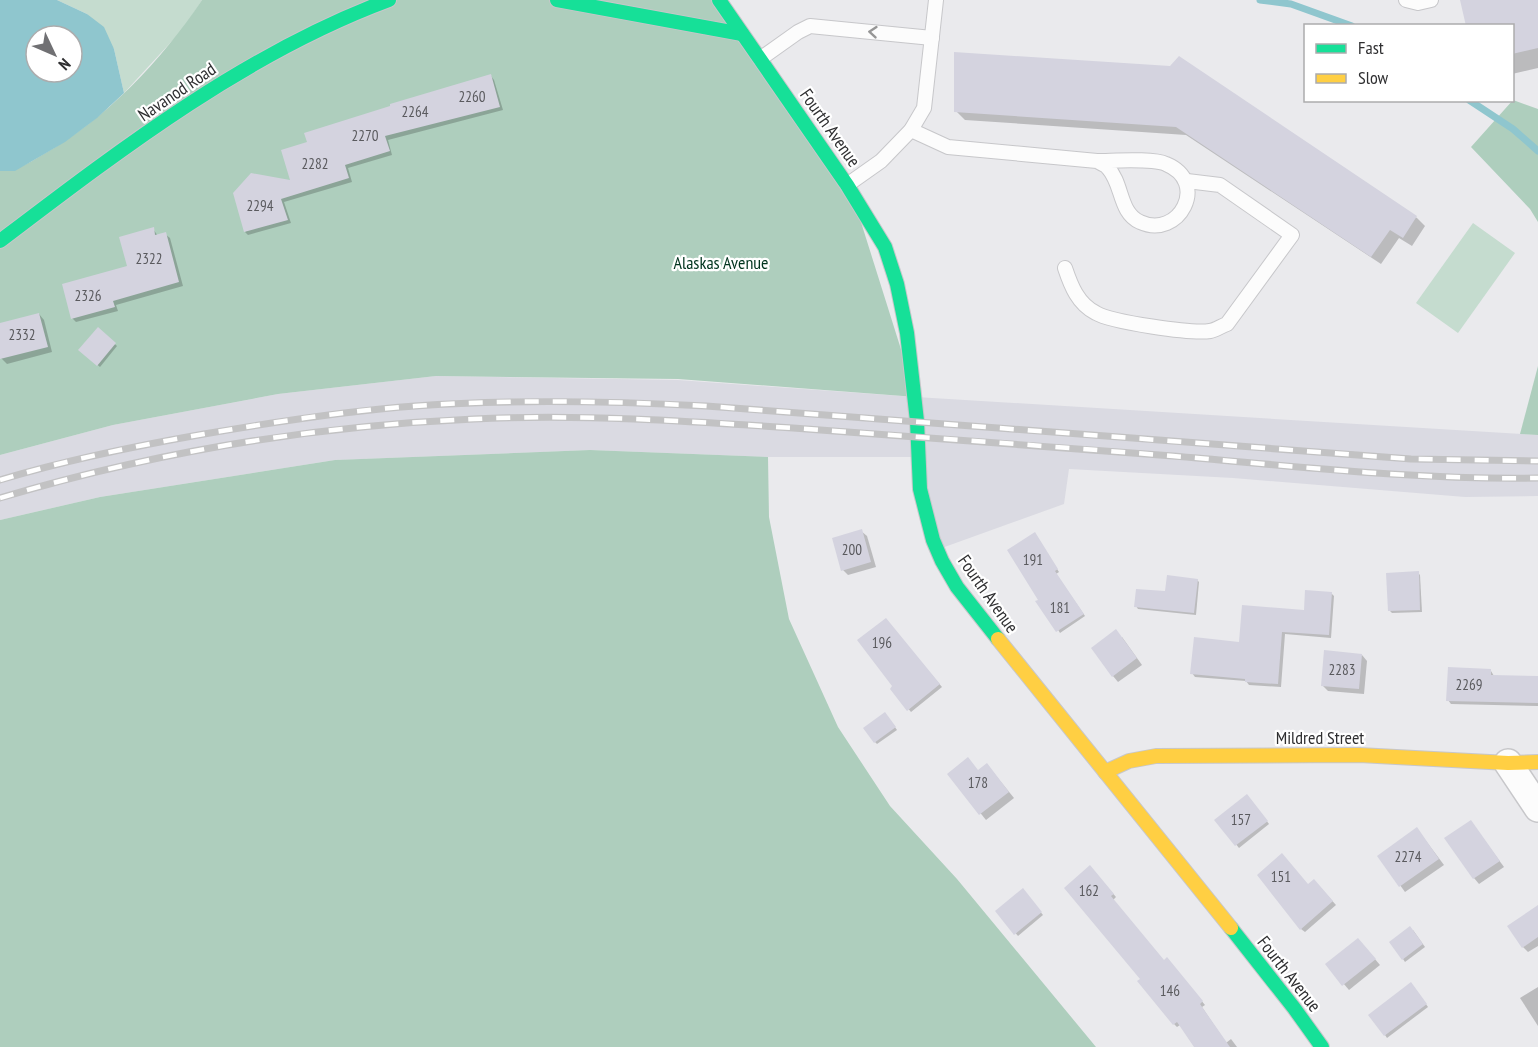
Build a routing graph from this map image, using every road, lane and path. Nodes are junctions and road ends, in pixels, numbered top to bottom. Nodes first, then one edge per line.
1 (389, 0) edge
2 (557, 0) edge
3 (719, 0) edge
4 (936, 0) edge
5 (1406, 0) edge
6 (1431, 0) edge
7 (742, 34) junction
8 (932, 38) junction
9 (760, 59) junction
10 (911, 130) junction
11 (1097, 161) junction
12 (1187, 181) junction
13 (847, 185) junction
14 (0, 241) edge
15 (1065, 268) dead end
16 (1538, 762) edge
17 (1508, 763) junction
18 (1105, 772) junction
19 (1538, 808) edge
20 (1322, 1047) edge

1 - 14 street, Navanod Road
2 - 7 street
3 - 7 street, Fourth Avenue
4 - 8 lane
5 - 6 lane
7 - 9 street, Fourth Avenue
8 -> 9 lane
8 - 10 lane
9 - 13 street, Fourth Avenue
10 - 11 lane
10 - 13 lane
11 - 12 lane
11 - 12 lane
12 - 15 lane
13 - 18 street, Fourth Avenue
16 - 17 street, Mildred Street
17 - 18 street, Mildred Street
17 - 19 street
18 - 20 street, Fourth Avenue

